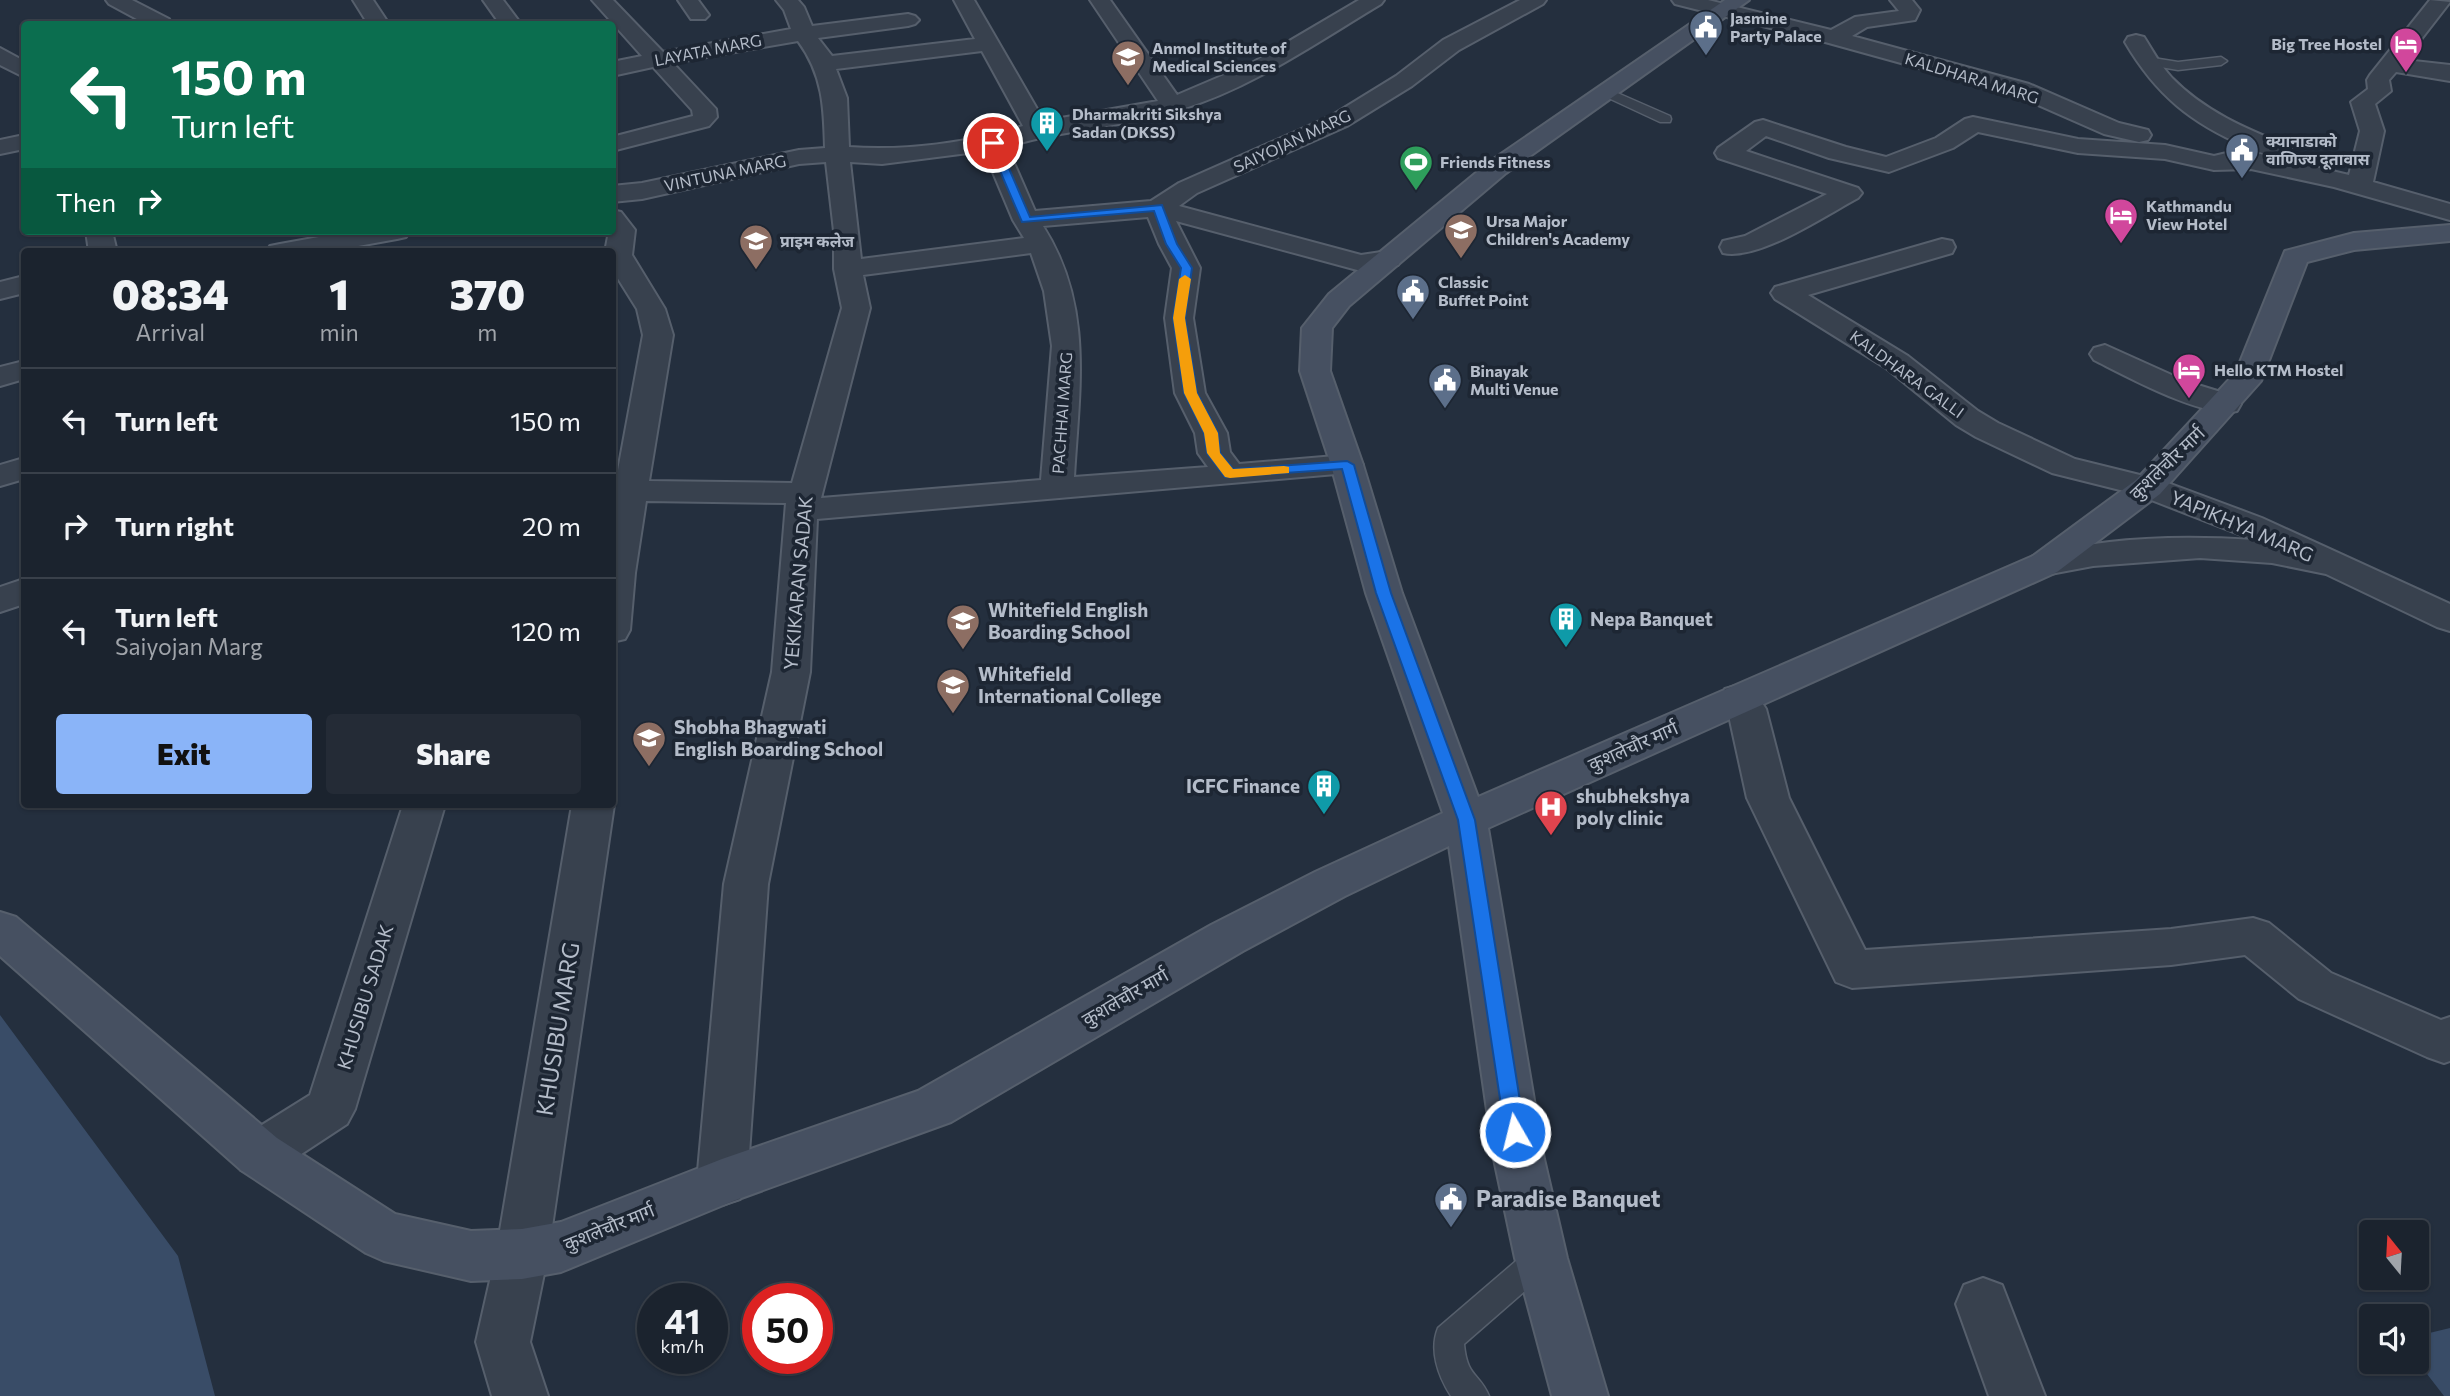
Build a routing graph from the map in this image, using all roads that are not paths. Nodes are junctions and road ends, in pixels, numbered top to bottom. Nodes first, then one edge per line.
1 (116, 0) edge
2 (363, 0) edge
3 (493, 0) edge
4 (602, 0) edge
5 (786, 0) edge
6 (885, 0) edge
7 (1100, 0) edge
8 (1374, 0) edge
9 (1536, 0) edge
10 (1682, 0) edge
11 (1900, 0) edge
12 (2441, 0) edge
13 (1731, 5) edge
14 (970, 9) edge
15 (155, 21) edge
16 (376, 21) edge
17 (508, 21) edge
18 (804, 34) junction
19 (1834, 37) junction
20 (990, 44) junction
21 (2141, 51) joint
22 (0, 55) edge
23 (659, 59) junction
24 (2395, 59) junction
25 (2221, 61) dead end
26 (2450, 63) edge
27 (824, 64) junction
28 (616, 68) edge
29 (2450, 72) edge
30 (20, 80) edge
31 (1606, 92) junction
32 (1172, 105) junction
33 (1665, 119) dead end
34 (1037, 129) junction
35 (21, 142) edge
36 (993, 143) junction
37 (0, 146) edge
38 (837, 154) junction
39 (2260, 162) junction
40 (623, 164) edge
41 (2360, 179) junction
42 (616, 183) edge
43 (1158, 208) junction
44 (616, 223) edge
45 (2448, 230) edge
46 (1033, 232) junction
47 (374, 235) edge
48 (1733, 247) dead end
49 (1942, 247) dead end
50 (301, 248) edge
51 (1388, 259) junction
52 (848, 269) junction
53 (21, 285) edge
54 (0, 290) edge
55 (2105, 354) dead end
56 (21, 371) edge
57 (0, 377) edge
58 (2226, 404) junction
59 (1347, 465) junction
60 (21, 469) edge
61 (1230, 474) junction
62 (0, 476) edge
63 (1057, 487) junction
64 (2147, 487) junction
65 (622, 491) edge
66 (803, 501) junction
67 (2045, 564) junction
68 (2336, 565) junction
69 (616, 584) edge
70 (21, 592) edge
71 (0, 600) edge
72 (2450, 619) edge
73 (1739, 698) junction
74 (423, 808) edge
75 (593, 808) edge
76 (1466, 820) junction
77 (0, 930) edge
78 (2450, 1037) edge
79 (259, 1154) junction
80 (722, 1182) junction
81 (522, 1254) junction
82 (1541, 1258) junction
83 (1983, 1304) dead end
84 (520, 1396) edge
85 (1474, 1396) edge
86 (1580, 1396) edge
87 (2017, 1396) edge

1 - 15 street
2 - 16 street
3 - 17 street
4 - 23 street
5 - 18 street, YEKIKARAN SADAK
6 - 18 street, LAYATA MARG
7 - 32 street
8 - 32 street, VINTUNA MARG
9 - 43 street, SAIYOJAN MARG
10 - 13 street, KALDHARA MARG
11 - 19 street
12 - 24 street
13 - 19 street, KALDHARA MARG
13 - 31 main road
14 - 20 street
18 - 23 street, LAYATA MARG
18 - 27 street, YEKIKARAN SADAK
19 - 39 street, KALDHARA MARG
20 - 27 street
20 - 34 street
21 - 25 lane
21 - 41 street
22 - 30 street
23 - 28 street, LAYATA MARG
23 - 40 street
24 - 26 street
24 - 29 street
24 - 41 street
27 - 38 street, YEKIKARAN SADAK
31 - 33 lane
31 - 51 main road
32 - 34 street, VINTUNA MARG
34 - 36 street, VINTUNA MARG
35 - 37 street
36 - 38 street, VINTUNA MARG
36 - 46 street, PACHHAI MARG
38 - 40 street, VINTUNA MARG
38 - 52 street, YEKIKARAN SADAK
39 - 41 street, KALDHARA MARG
39 - 48 street, KALDHARA MARG
40 - 42 street, VINTUNA MARG
41 - 45 street, KALDHARA MARG
43 - 46 street, SAIYOJAN MARG
43 - 51 street
43 - 61 street
44 - 65 street
45 - 58 main road, कुशलेचौर मार्ग
46 - 52 street, SAIYOJAN MARG
46 - 63 street, PACHHAI MARG
47 - 50 street
49 - 64 street, KALDHARA GALLI
51 - 59 main road
52 - 66 street, YEKIKARAN SADAK
53 - 54 street
55 - 58 street
56 - 57 street
58 - 64 main road, कुशलेचौर मार्ग
59 - 61 street
59 - 76 main road
60 - 62 street
61 - 63 street
63 - 66 street
64 - 67 main road, कुशलेचौर मार्ग
64 - 68 street, YAPIKHYA MARG
65 - 66 street
65 - 69 street
66 - 80 street, YEKIKARAN SADAK
67 - 68 street, YAPIKHYA MARG
67 - 73 main road, कुशलेचौर मार्ग
68 - 72 street, YAPIKHYA MARG
70 - 71 street
73 - 76 main road, कुशलेचौर मार्ग
73 - 78 street
74 - 79 street, KHUSIBU SADAK
75 - 81 street, KHUSIBU MARG
76 - 80 main road, कुशलेचौर मार्ग
76 - 82 main road
77 - 79 main road, कुशलेचौर मार्ग
79 - 81 main road, कुशलेचौर मार्ग
80 - 81 main road, कुशलेचौर मार्ग
81 - 84 street, KHUSIBU MARG
82 - 85 lane
82 - 86 main road
83 - 87 street

